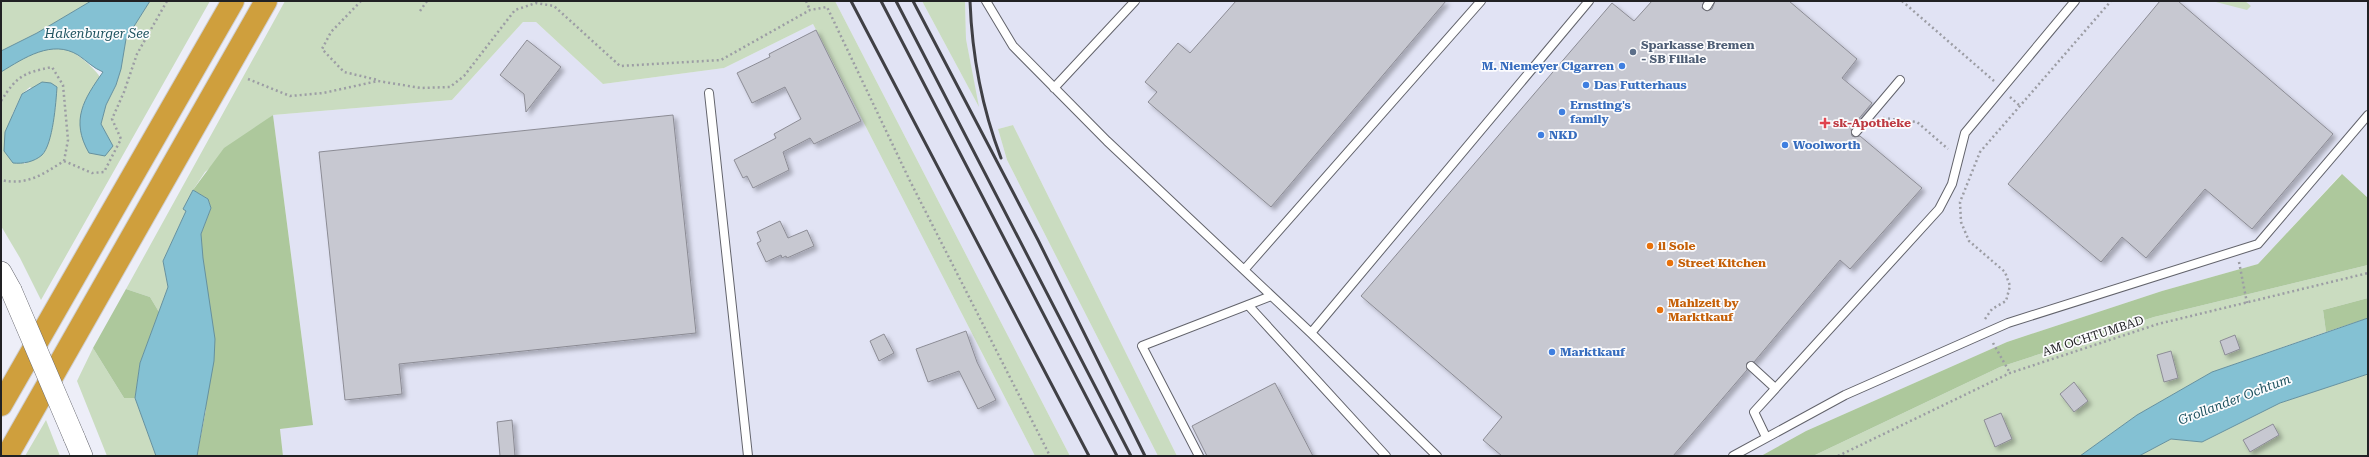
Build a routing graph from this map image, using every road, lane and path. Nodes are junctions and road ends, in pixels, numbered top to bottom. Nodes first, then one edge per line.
1 (167, 1) edge
2 (233, 1) edge
3 (266, 1) edge
4 (361, 1) edge
5 (427, 1) edge
6 (806, 1) edge
7 (986, 1) edge
8 (1135, 1) edge
9 (1481, 1) edge
10 (1589, 1) edge
11 (1902, 1) edge
12 (2075, 1) edge
13 (2111, 1) edge
14 (810, 10) junction
15 (420, 11) dead end
16 (248, 79) dead end
17 (378, 80) junction
18 (1900, 80) dead end
19 (1054, 88) junction
20 (2001, 88) junction
21 (709, 93) dead end
22 (1, 101) edge
23 (2020, 106) junction
24 (2368, 115) edge
25 (1869, 117) junction
26 (1856, 132) dead end
27 (1959, 158) junction
28 (64, 161) junction
29 (1976, 162) junction
30 (1, 180) edge
31 (2237, 250) junction
32 (1244, 270) junction
33 (1, 272) edge
34 (2368, 273) edge
35 (1272, 296) junction
36 (2247, 303) junction
37 (1248, 306) junction
38 (1988, 332) junction
39 (1310, 333) junction
40 (1750, 366) dead end
41 (2010, 373) junction
42 (1775, 388) junction
43 (1, 405) edge
44 (1766, 437) junction
45 (7, 456) edge
46 (82, 456) edge
47 (748, 456) edge
48 (1050, 456) edge
49 (1199, 456) edge
50 (1386, 456) edge
51 (1437, 456) edge
52 (1733, 456) edge
53 (1838, 456) edge

1 - 28 path
2 - 43 highway
3 - 45 highway
4 - 17 path
5 - 15 path
6 - 14 path
7 - 19 lane
8 - 19 lane
9 - 32 lane
10 - 39 lane
11 - 20 path
12 - 20 lane
13 - 23 path
14 - 17 path
14 - 48 path
16 - 17 path
18 - 25 lane
19 - 32 lane
20 - 23 path
20 - 27 lane
21 - 47 lane
22 - 28 path
23 - 29 path
24 - 31 lane
25 - 26 lane
25 - 27 path
27 - 29 path
27 - 42 lane
28 - 30 path
29 - 38 path
31 - 36 path
31 - 38 lane
32 - 35 lane
33 - 46 street, bridge
34 - 36 path, AM OCHTUMBAD
35 - 37 lane
35 - 39 lane
36 - 41 path, AM OCHTUMBAD
37 - 49 lane
37 - 50 lane
38 - 41 path
38 - 44 lane
39 - 51 lane
40 - 42 lane
41 - 53 path, AM OCHTUMBAD
42 - 44 lane
44 - 52 lane

